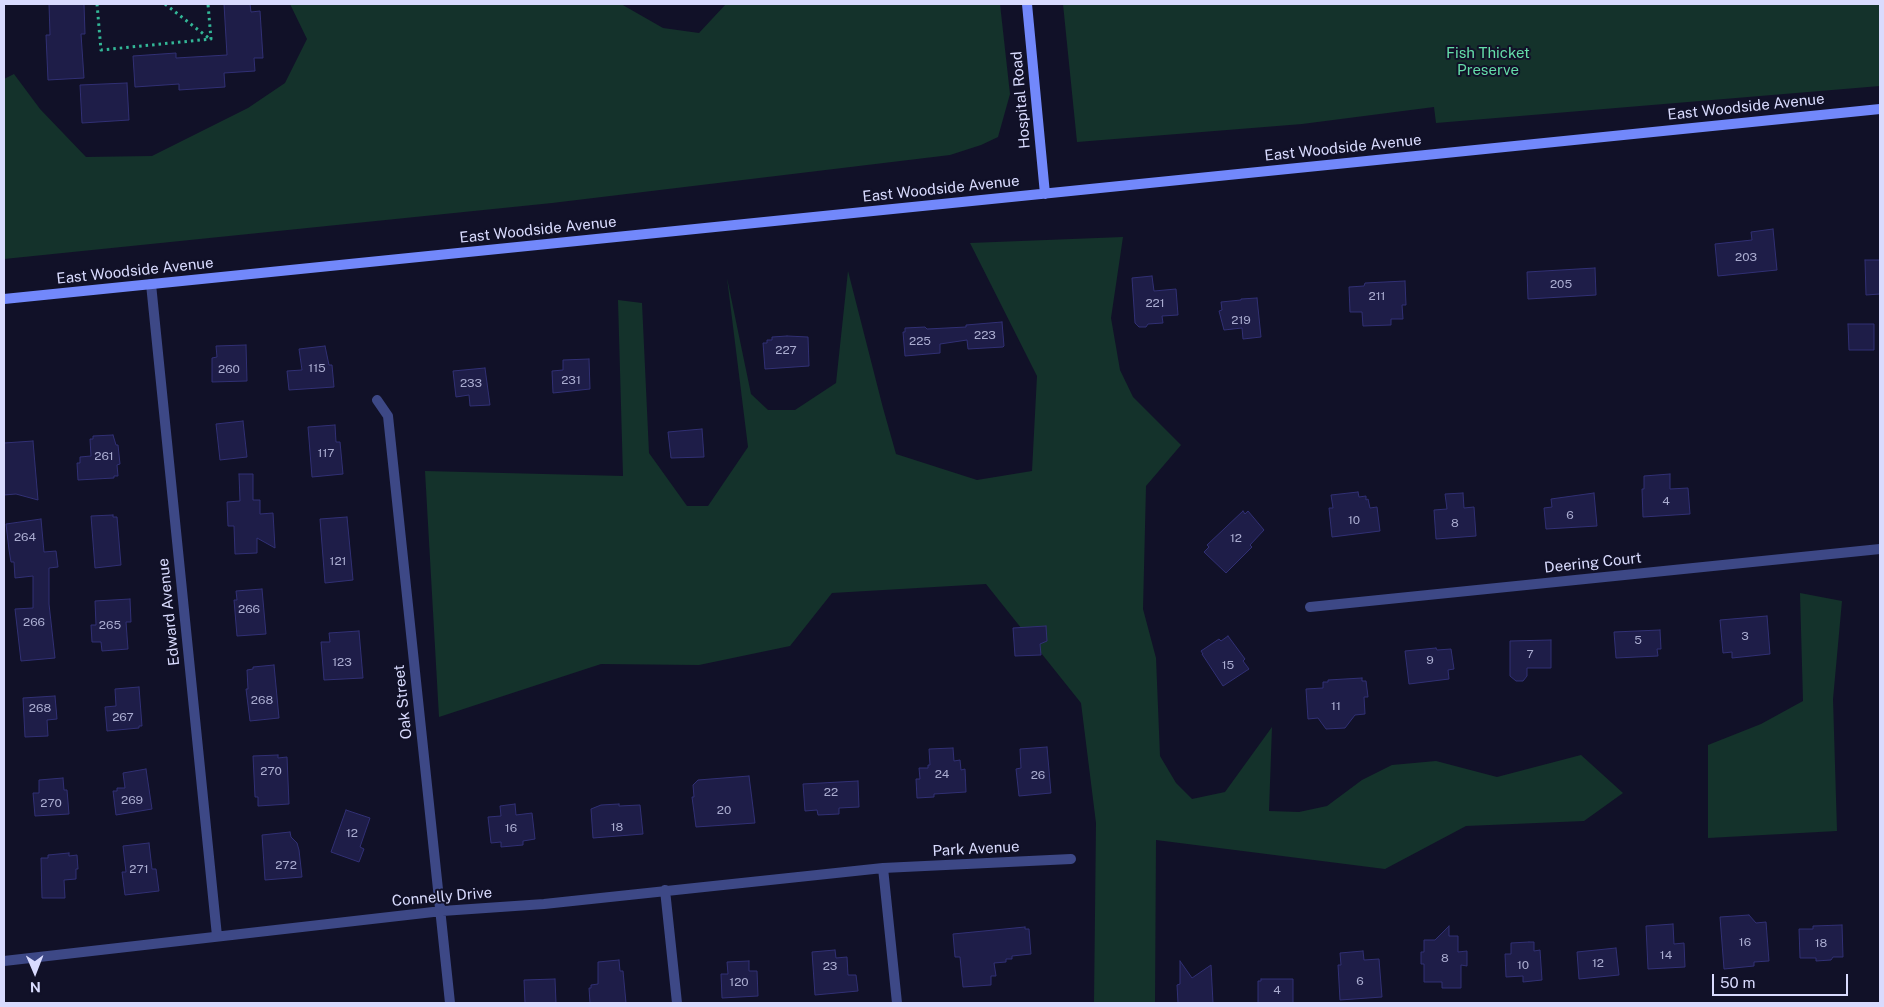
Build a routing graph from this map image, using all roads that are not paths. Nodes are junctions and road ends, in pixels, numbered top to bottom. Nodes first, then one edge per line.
1 (1027, 4) edge
2 (1880, 109) edge
3 (1045, 194) junction
4 (150, 284) junction
5 (4, 299) edge
6 (377, 400) dead end
7 (1880, 549) edge
8 (1310, 607) dead end
9 (1071, 859) dead end
10 (883, 868) junction
11 (665, 890) junction
12 (442, 911) junction
13 (217, 936) junction
14 (4, 961) edge
15 (450, 1003) edge
16 (677, 1003) edge
17 (897, 1003) edge

1 - 3 main road, Hospital Road
2 - 3 main road, East Woodside Avenue
3 - 4 main road, East Woodside Avenue
4 - 5 main road, East Woodside Avenue
4 - 13 street, Edward Avenue
6 - 12 street, Oak Street
7 - 8 street, Deering Court
9 - 10 street, Park Avenue
10 - 11 street, Connelly Drive
10 - 17 street
11 - 12 street, Connelly Drive
11 - 16 street
12 - 13 street, Connelly Drive
12 - 15 street, Oak Street
13 - 14 street, Connelly Drive

